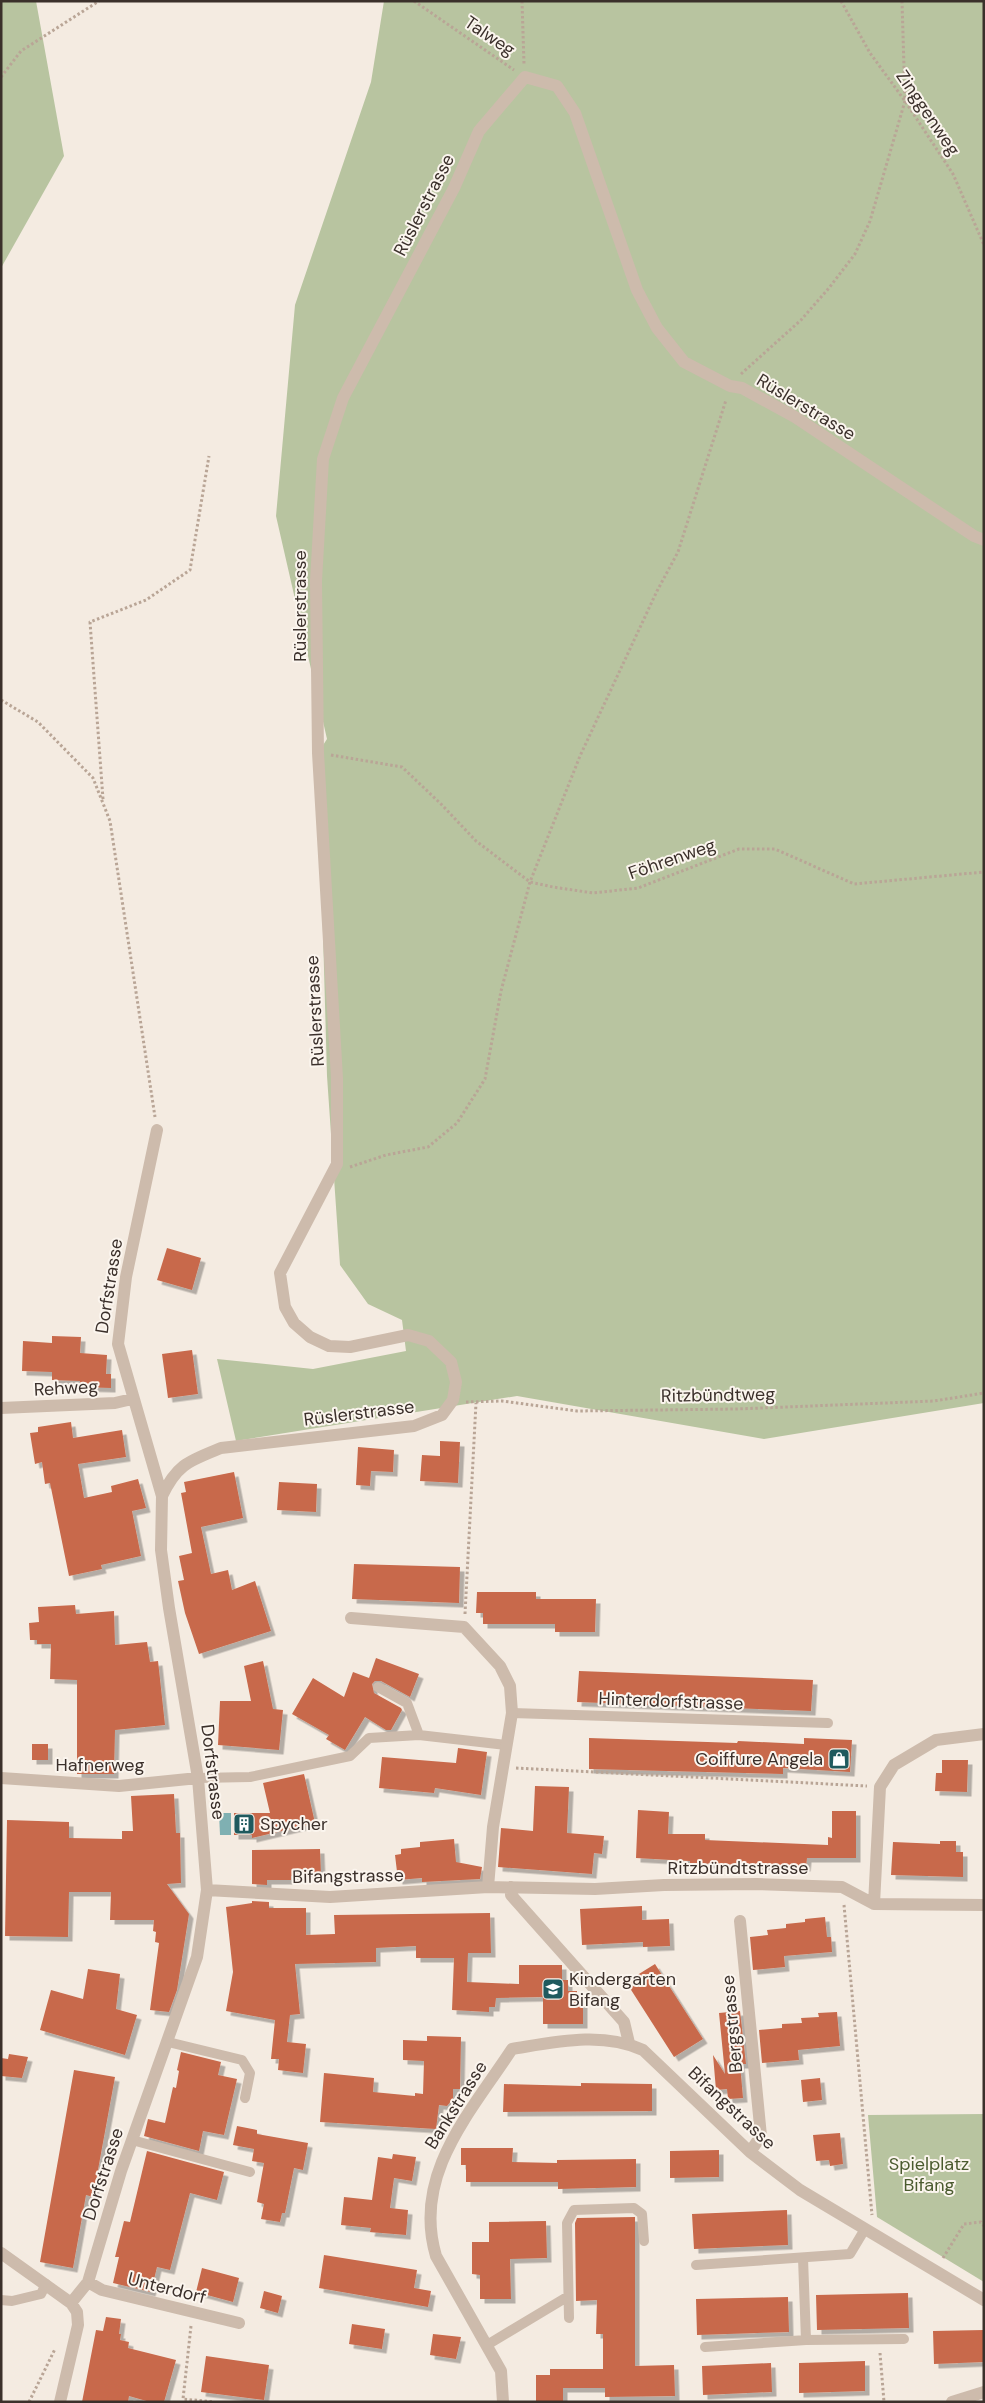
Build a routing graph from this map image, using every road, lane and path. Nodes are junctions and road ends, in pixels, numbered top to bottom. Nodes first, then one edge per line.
1 (99, 1) edge
2 (414, 1) edge
3 (522, 1) edge
4 (841, 1) edge
5 (902, 1) edge
6 (1, 77) edge
7 (524, 77) junction
8 (905, 101) junction
9 (984, 246) edge
10 (730, 386) junction
11 (209, 456) dead end
12 (984, 540) edge
13 (1, 700) edge
14 (318, 753) junction
15 (103, 802) junction
16 (984, 872) edge
17 (530, 882) junction
18 (157, 1130) joint
19 (332, 1173) junction
20 (984, 1393) edge
21 (132, 1399) junction
22 (453, 1400) junction
23 (476, 1403) junction
24 (1, 1408) edge
25 (162, 1496) junction
26 (351, 1618) dead end
27 (464, 1627) junction
28 (378, 1686) dead end
29 (512, 1713) junction
30 (828, 1723) dead end
31 (984, 1734) edge
32 (419, 1735) junction
33 (506, 1745) junction
34 (503, 1767) junction
35 (1, 1778) edge
36 (198, 1778) junction
37 (880, 1787) junction
38 (488, 1887) junction
39 (842, 1887) junction
40 (510, 1888) junction
41 (207, 1890) junction
42 (874, 1904) junction
43 (984, 1906) edge
44 (740, 1921) dead end
45 (168, 2042) junction
46 (629, 2043) junction
47 (245, 2098) dead end
48 (132, 2140) junction
49 (750, 2152) junction
50 (250, 2172) dead end
51 (984, 2226) edge
52 (865, 2229) junction
53 (644, 2241) dead end
54 (1, 2253) edge
55 (803, 2258) junction
56 (696, 2265) dead end
57 (936, 2270) junction
58 (88, 2282) junction
59 (46, 2284) junction
60 (568, 2297) junction
61 (1, 2300) edge
62 (984, 2300) edge
63 (71, 2303) junction
64 (194, 2314) junction
65 (569, 2318) dead end
66 (239, 2324) dead end
67 (806, 2340) junction
68 (879, 2340) junction
69 (904, 2340) dead end
70 (57, 2346) dead end
71 (487, 2346) junction
72 (705, 2346) dead end
73 (984, 2392) edge
74 (29, 2402) edge
75 (60, 2402) edge
76 (214, 2402) edge
77 (502, 2402) edge
78 (884, 2402) edge
79 (952, 2402) edge

1 - 6 path
2 - 7 path, Talweg
3 - 7 path
4 - 8 path, Zinggenweg
5 - 8 path
7 - 10 street, Rüslerstrasse
7 - 14 street, Rüslerstrasse
8 - 9 path, Zinggenweg
8 - 10 path
10 - 12 street, Rüslerstrasse
10 - 17 path
11 - 15 path
13 - 15 path
14 - 17 path, Föhrenweg
14 - 19 street, Rüslerstrasse
15 - 18 path
16 - 17 path, Föhrenweg
17 - 19 path
18 - 21 street, Dorfstrasse
19 - 22 street, Rüslerstrasse
20 - 23 path, Ritzbündtweg
21 - 24 street, Rehweg
21 - 25 street, Dorfstrasse
22 - 23 path, Ritzbündtweg
22 - 25 street, Rüslerstrasse
23 - 27 path
25 - 36 street, Dorfstrasse
26 - 27 street
27 - 29 street
28 - 32 lane
29 - 30 lane, Hinterdorfstrasse
29 - 33 street
31 - 37 street
32 - 33 lane
32 - 36 lane
33 - 34 street
34 - 37 path
34 - 38 street
35 - 36 street, Hafnerweg
36 - 41 street, Dorfstrasse
37 - 42 street
38 - 40 street, Ritzbündtstrasse
38 - 41 street, Bifangstrasse
39 - 40 street, Ritzbündtstrasse
39 - 42 street, Ritzbündtstrasse
39 - 52 path
40 - 46 street
41 - 45 street, Dorfstrasse
42 - 43 street, Ritzbündtstrasse
44 - 49 street, Bergstrasse
45 - 47 lane
45 - 48 street, Dorfstrasse
46 - 49 street, Bifangstrasse
46 - 71 street, Bankstrasse
48 - 50 lane
48 - 58 street, Dorfstrasse
49 - 52 street, Bifangstrasse
51 - 57 path
52 - 55 lane
52 - 57 street, Bifangstrasse
53 - 60 lane
54 - 59 street
55 - 56 lane
55 - 67 lane
57 - 62 street, Bifangstrasse
58 - 63 street, Dorfstrasse
58 - 64 street, Unterdorf
59 - 61 lane
59 - 63 street
60 - 65 lane
60 - 71 lane
63 - 75 street
64 - 66 street, Unterdorf
64 - 76 path
67 - 68 lane
67 - 72 lane
68 - 69 lane
68 - 78 path
70 - 74 path
71 - 77 street, Bankstrasse
73 - 79 street

